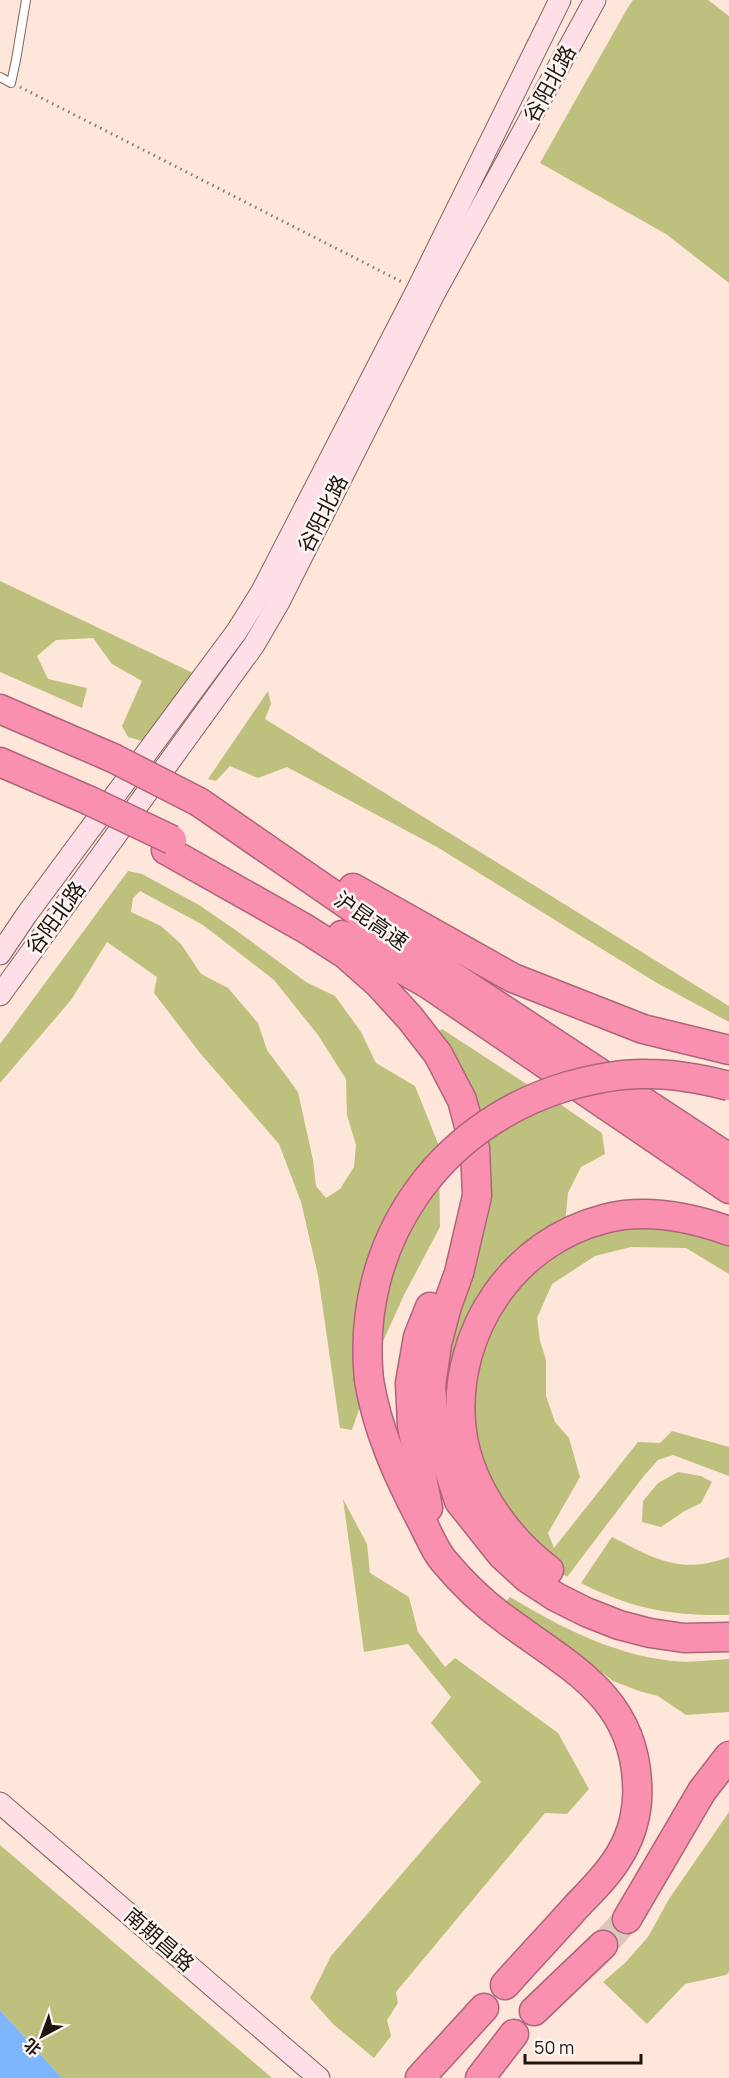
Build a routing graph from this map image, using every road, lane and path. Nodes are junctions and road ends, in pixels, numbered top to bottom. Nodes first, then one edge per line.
1 (26, 0) edge
2 (560, 0) edge
3 (595, 0) edge
4 (0, 77) edge
5 (10, 82) junction
6 (417, 290) junction
7 (0, 709) edge
8 (0, 762) edge
9 (0, 768) edge
10 (199, 802) junction
11 (86, 804) junction
12 (169, 845) junction
13 (0, 954) edge
14 (0, 995) edge
15 (729, 1050) edge
16 (729, 1086) edge
17 (729, 1158) edge
18 (729, 1189) edge
19 (729, 1232) edge
20 (467, 1238) junction
21 (464, 1582) junction
22 (729, 1620) edge
23 (729, 1637) edge
24 (729, 1756) edge
25 (729, 1780) edge
26 (0, 1803) edge
27 (603, 1945) tunnel mouth
28 (505, 1985) dead end
29 (484, 2008) dead end
30 (534, 2011) dead end
31 (514, 2034) dead end
32 (319, 2078) edge
33 (420, 2078) edge
34 (480, 2078) edge

1 - 5 lane
2 - 6 main road, 谷阳北路
3 - 14 main road, 谷阳北路
4 - 5 lane
5 - 6 path
6 - 13 main road, 谷阳北路
7 - 10 highway, 沪昆高速, bridge
8 - 11 highway, 沪昆高速
9 - 11 highway
10 - 15 highway
10 - 17 highway, 沪昆高速
11 - 12 highway, 沪昆高速, bridge
12 - 18 highway, 沪昆高速
12 - 20 highway
16 - 21 highway, bridge
19 - 22 highway
20 - 21 highway
20 - 23 highway
21 - 28 highway
24 - 25 highway
26 - 32 main road, 南期昌路
27 - 30 highway
29 - 33 highway
31 - 34 highway

